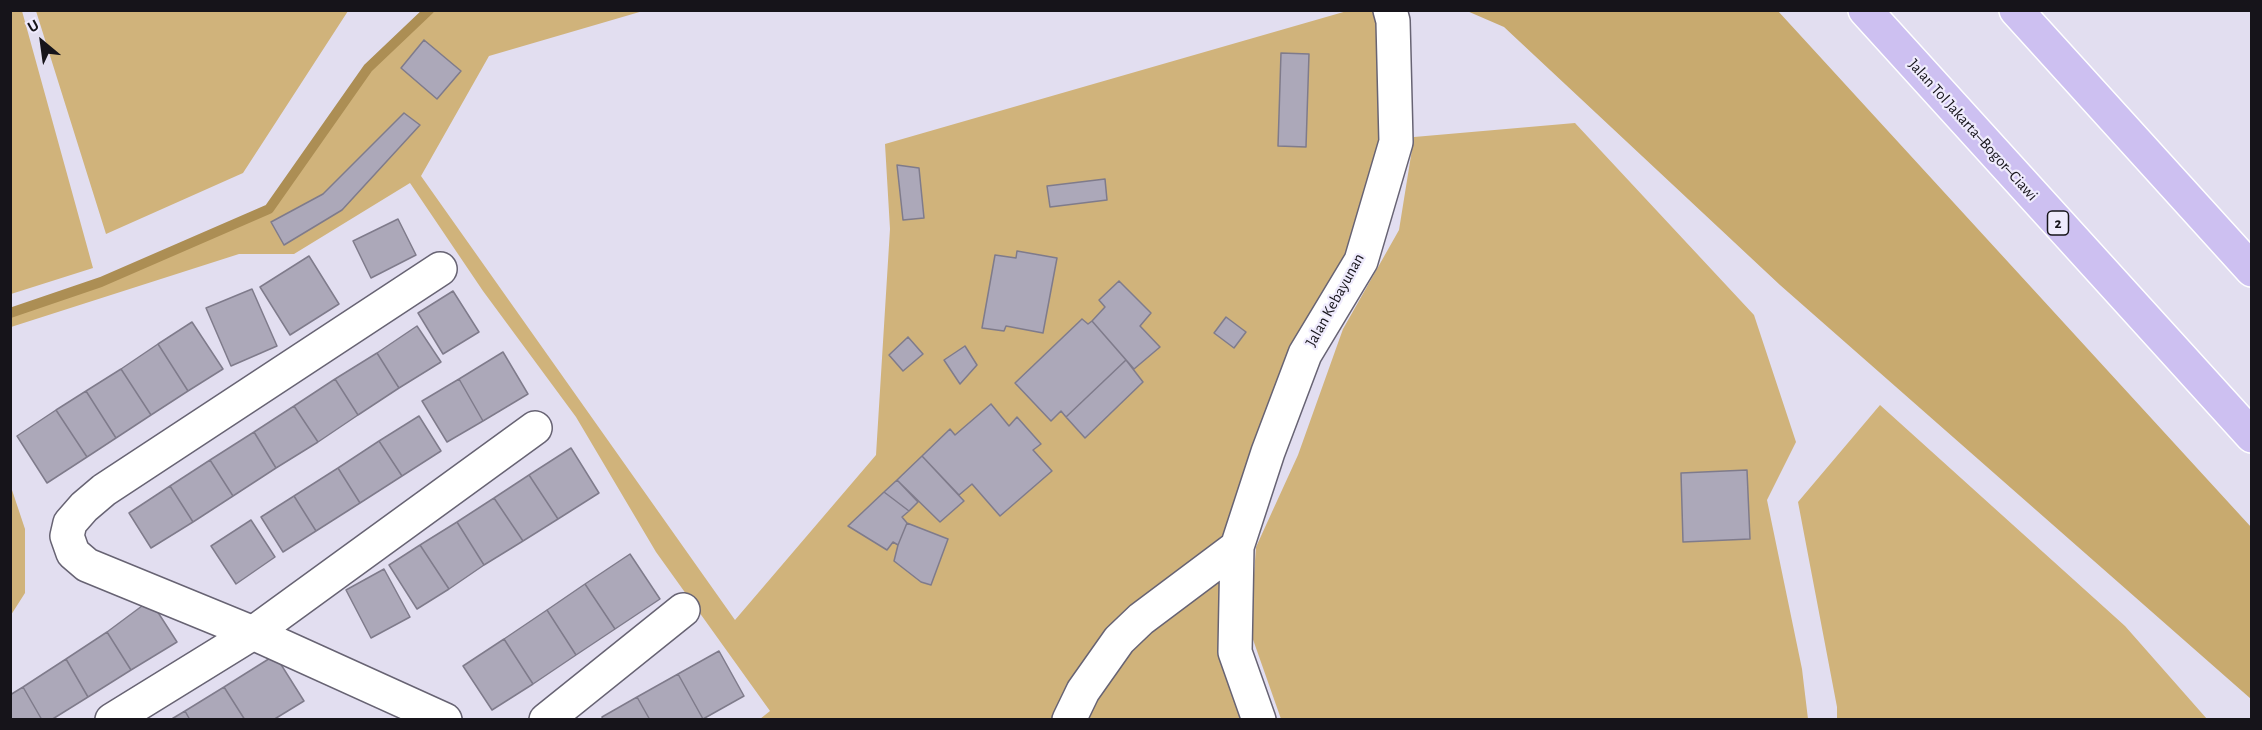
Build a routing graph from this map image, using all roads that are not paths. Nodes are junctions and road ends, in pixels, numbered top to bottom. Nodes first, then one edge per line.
1 (1390, 10) edge
2 (1865, 10) edge
3 (2016, 10) edge
4 (440, 269) dead end
5 (2252, 270) edge
6 (535, 428) dead end
7 (2252, 436) edge
8 (1237, 547) junction
9 (683, 610) dead end
10 (253, 633) junction
11 (112, 720) edge
12 (445, 720) edge
13 (546, 720) edge
14 (1069, 720) edge
15 (1260, 720) edge

1 - 8 street, Jalan Kebayunan
2 - 7 highway, Jalan Tol Jakarta–Bogor–Ciawi / 2
3 - 5 highway
4 - 10 street
6 - 10 street
8 - 14 street
8 - 15 street, Jalan Kebayunan
9 - 13 street
10 - 11 street
10 - 12 street

